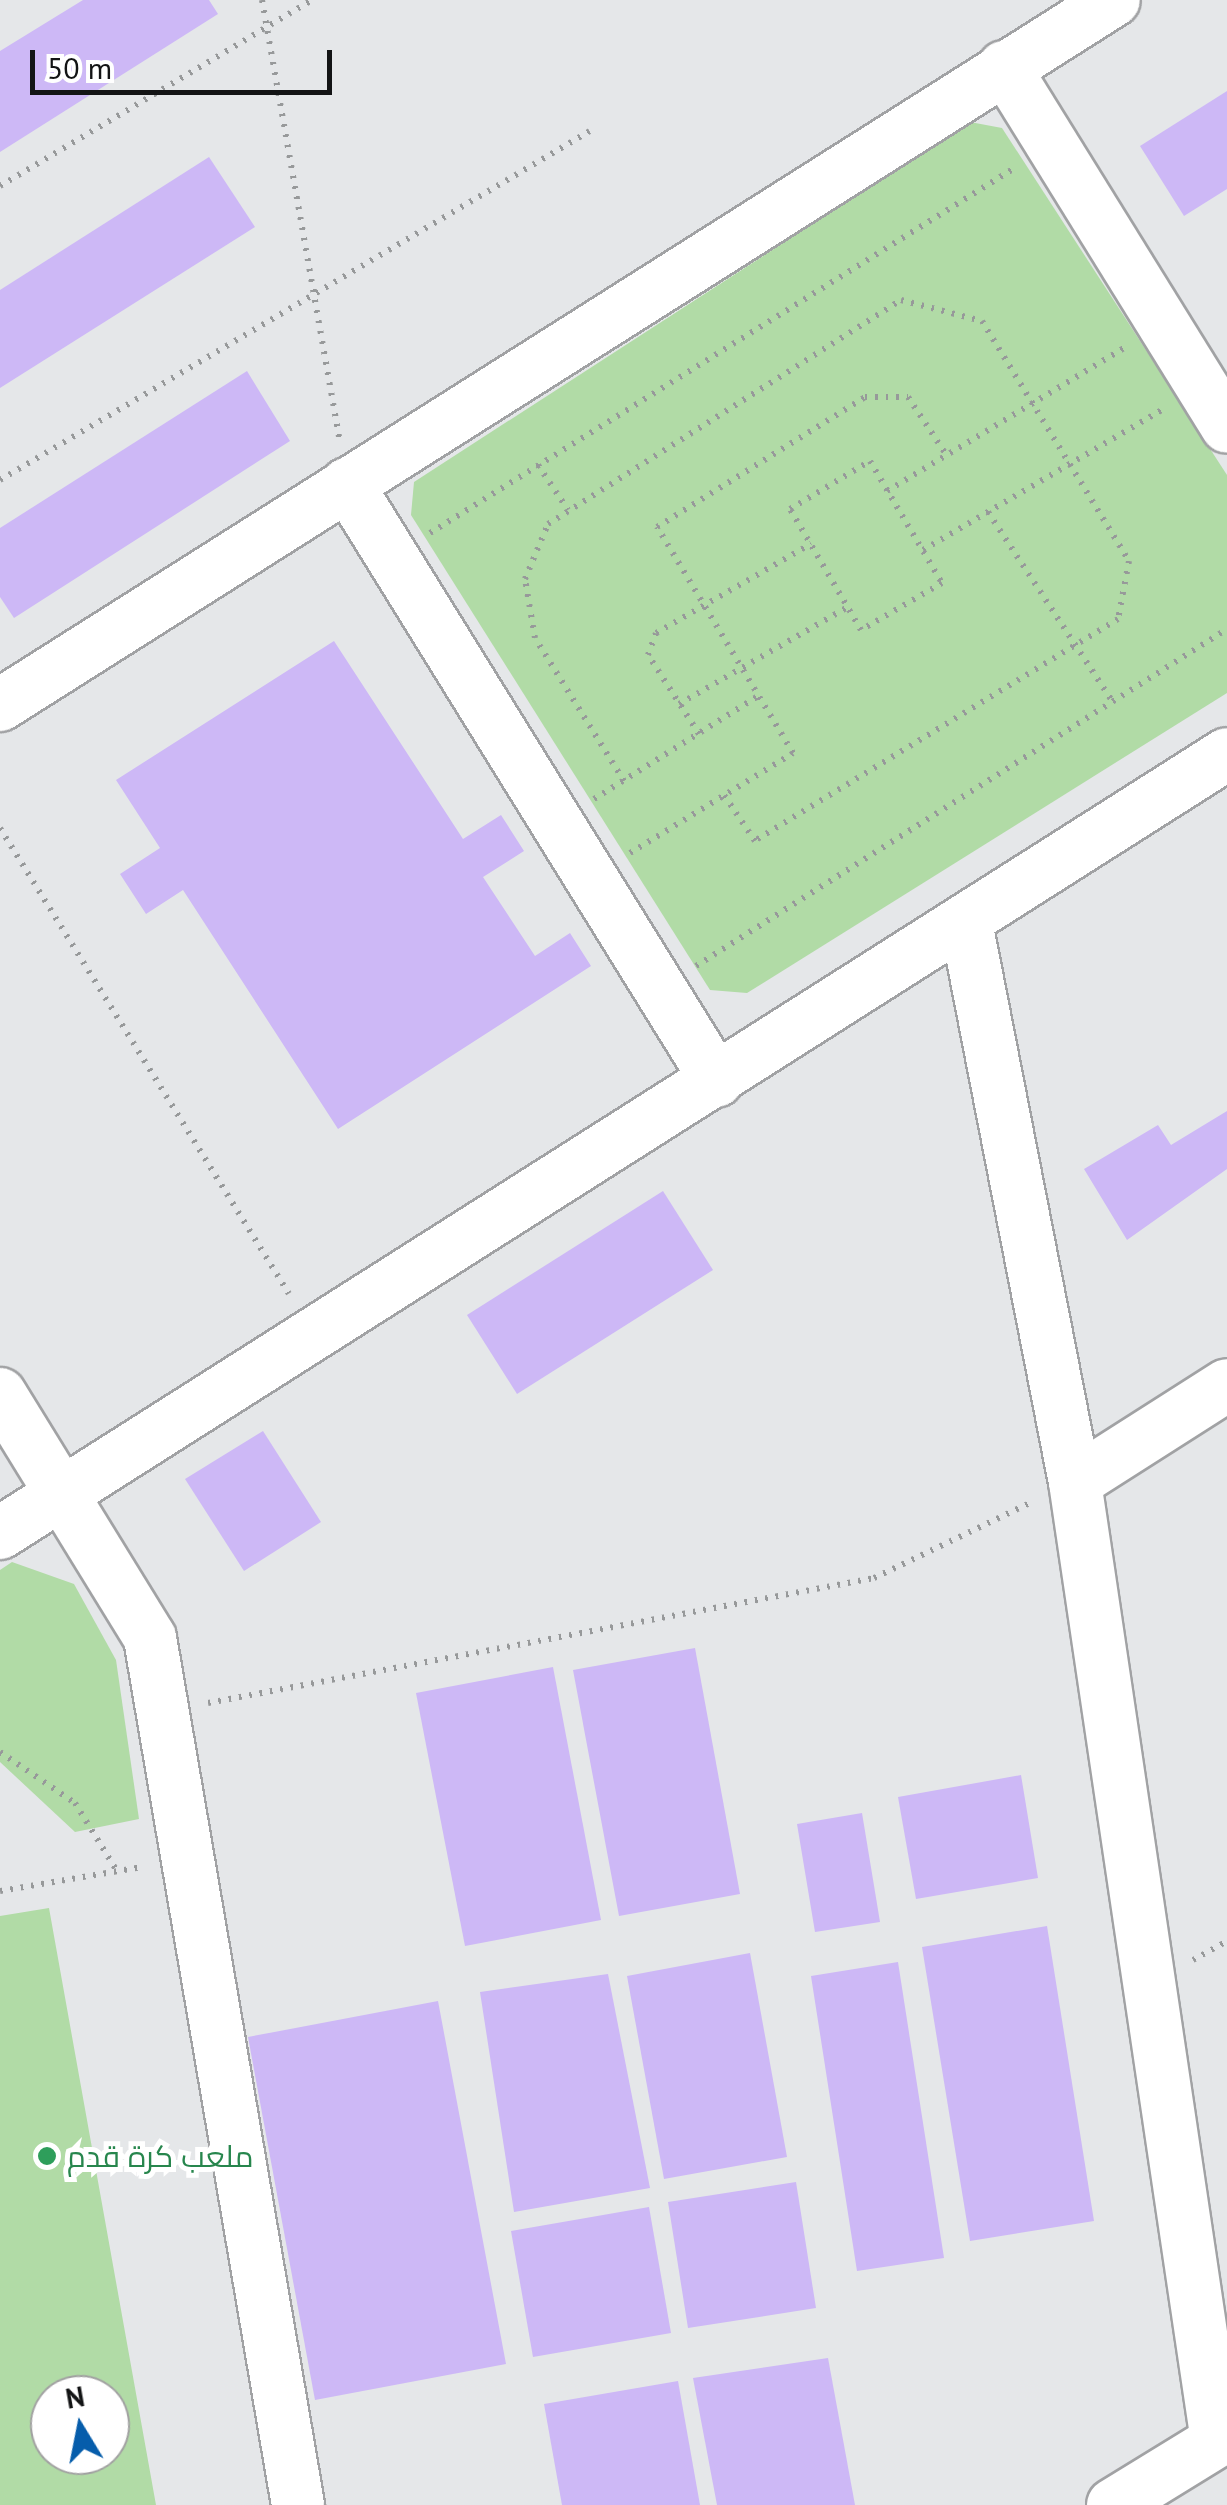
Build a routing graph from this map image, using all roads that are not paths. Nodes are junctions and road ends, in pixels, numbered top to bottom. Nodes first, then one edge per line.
1 (1114, 0) edge
2 (1004, 67) junction
3 (1215, 407) edge
4 (346, 484) junction
5 (0, 704) edge
6 (1227, 754) edge
7 (966, 924) junction
8 (717, 1081) junction
9 (1227, 1385) edge
10 (0, 1394) edge
11 (1075, 1482) junction
12 (62, 1494) junction
13 (0, 1533) edge
14 (1222, 2438) edge
15 (298, 2505) edge
16 (1114, 2505) edge

1 - 2 lane
2 - 3 lane
2 - 4 lane
4 - 5 lane
4 - 8 lane
6 - 7 lane
7 - 8 lane
7 - 11 lane
8 - 12 lane
9 - 11 lane
10 - 12 lane
11 - 14 lane
12 - 13 lane
12 - 15 lane
14 - 16 lane

